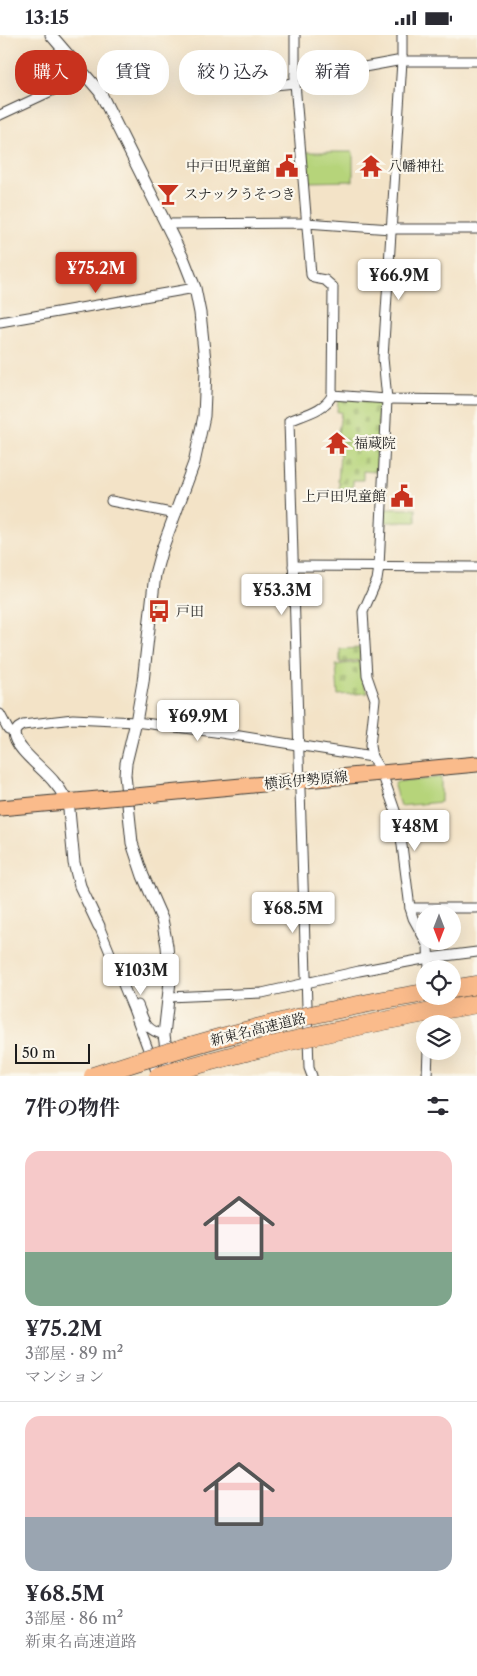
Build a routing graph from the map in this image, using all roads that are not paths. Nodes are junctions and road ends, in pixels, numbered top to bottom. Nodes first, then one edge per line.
1 (294, 35) edge
2 (402, 35) edge
3 (56, 36) edge
4 (67, 50) edge
5 (402, 61) junction
6 (477, 61) edge
7 (87, 76) edge
8 (295, 79) junction
9 (287, 80) edge
10 (43, 95) edge
11 (0, 115) edge
12 (166, 223) junction
13 (306, 223) junction
14 (391, 229) junction
15 (477, 229) edge
16 (195, 288) junction
17 (0, 322) edge
18 (332, 395) junction
19 (387, 399) junction
20 (477, 400) edge
21 (111, 501) dead end
22 (176, 514) junction
23 (293, 566) junction
24 (379, 567) junction
25 (477, 567) edge
26 (0, 714) edge
27 (136, 722) junction
28 (11, 731) junction
29 (298, 746) junction
30 (372, 757) junction
31 (477, 764) edge
32 (382, 773) junction
33 (300, 780) junction
34 (60, 803) junction
35 (0, 808) edge
36 (410, 908) junction
37 (477, 908) edge
38 (416, 924) edge
39 (99, 926) junction
40 (428, 950) edge
41 (477, 952) edge
42 (429, 958) junction
43 (306, 983) junction
44 (477, 985) edge
45 (461, 988) edge
46 (416, 995) edge
47 (168, 997) junction
48 (477, 1004) edge
49 (164, 1035) junction
50 (428, 1060) edge
51 (93, 1076) edge
52 (158, 1076) edge
53 (170, 1076) edge
54 (312, 1076) edge
55 (427, 1076) edge

1 - 8 street
2 - 5 street
3 - 4 street
5 - 6 street
5 - 8 street
5 - 14 street
7 - 12 street
8 - 9 street
8 - 13 street
10 - 11 street
12 - 13 street
12 - 16 street
13 - 14 street
13 - 18 street
14 - 15 street
14 - 19 street
16 - 17 street
16 - 22 street
18 - 19 street
18 - 23 street
19 - 20 street
19 - 24 street
21 - 22 street
22 - 27 street
23 - 24 street
23 - 29 street
24 - 25 street
24 - 30 street
26 - 28 street
27 - 28 street
27 - 29 street
27 - 47 street
28 - 34 street
29 - 30 street
29 - 33 street
30 - 32 street
31 - 32 main road, 横浜伊勢原線
32 - 33 main road, 横浜伊勢原線
32 - 36 street
33 - 34 main road, 横浜伊勢原線
33 - 43 street
34 - 35 main road, 横浜伊勢原線
34 - 39 street
36 - 37 street
36 - 38 street
39 - 49 street
39 - 52 street
40 - 42 street
41 - 42 street
42 - 43 street
43 - 47 street
43 - 54 street
44 - 45 highway
46 - 51 highway, 新東名高速道路, bridge
47 - 49 street
48 - 52 highway, 新東名高速道路, bridge
49 - 53 street
50 - 55 street

